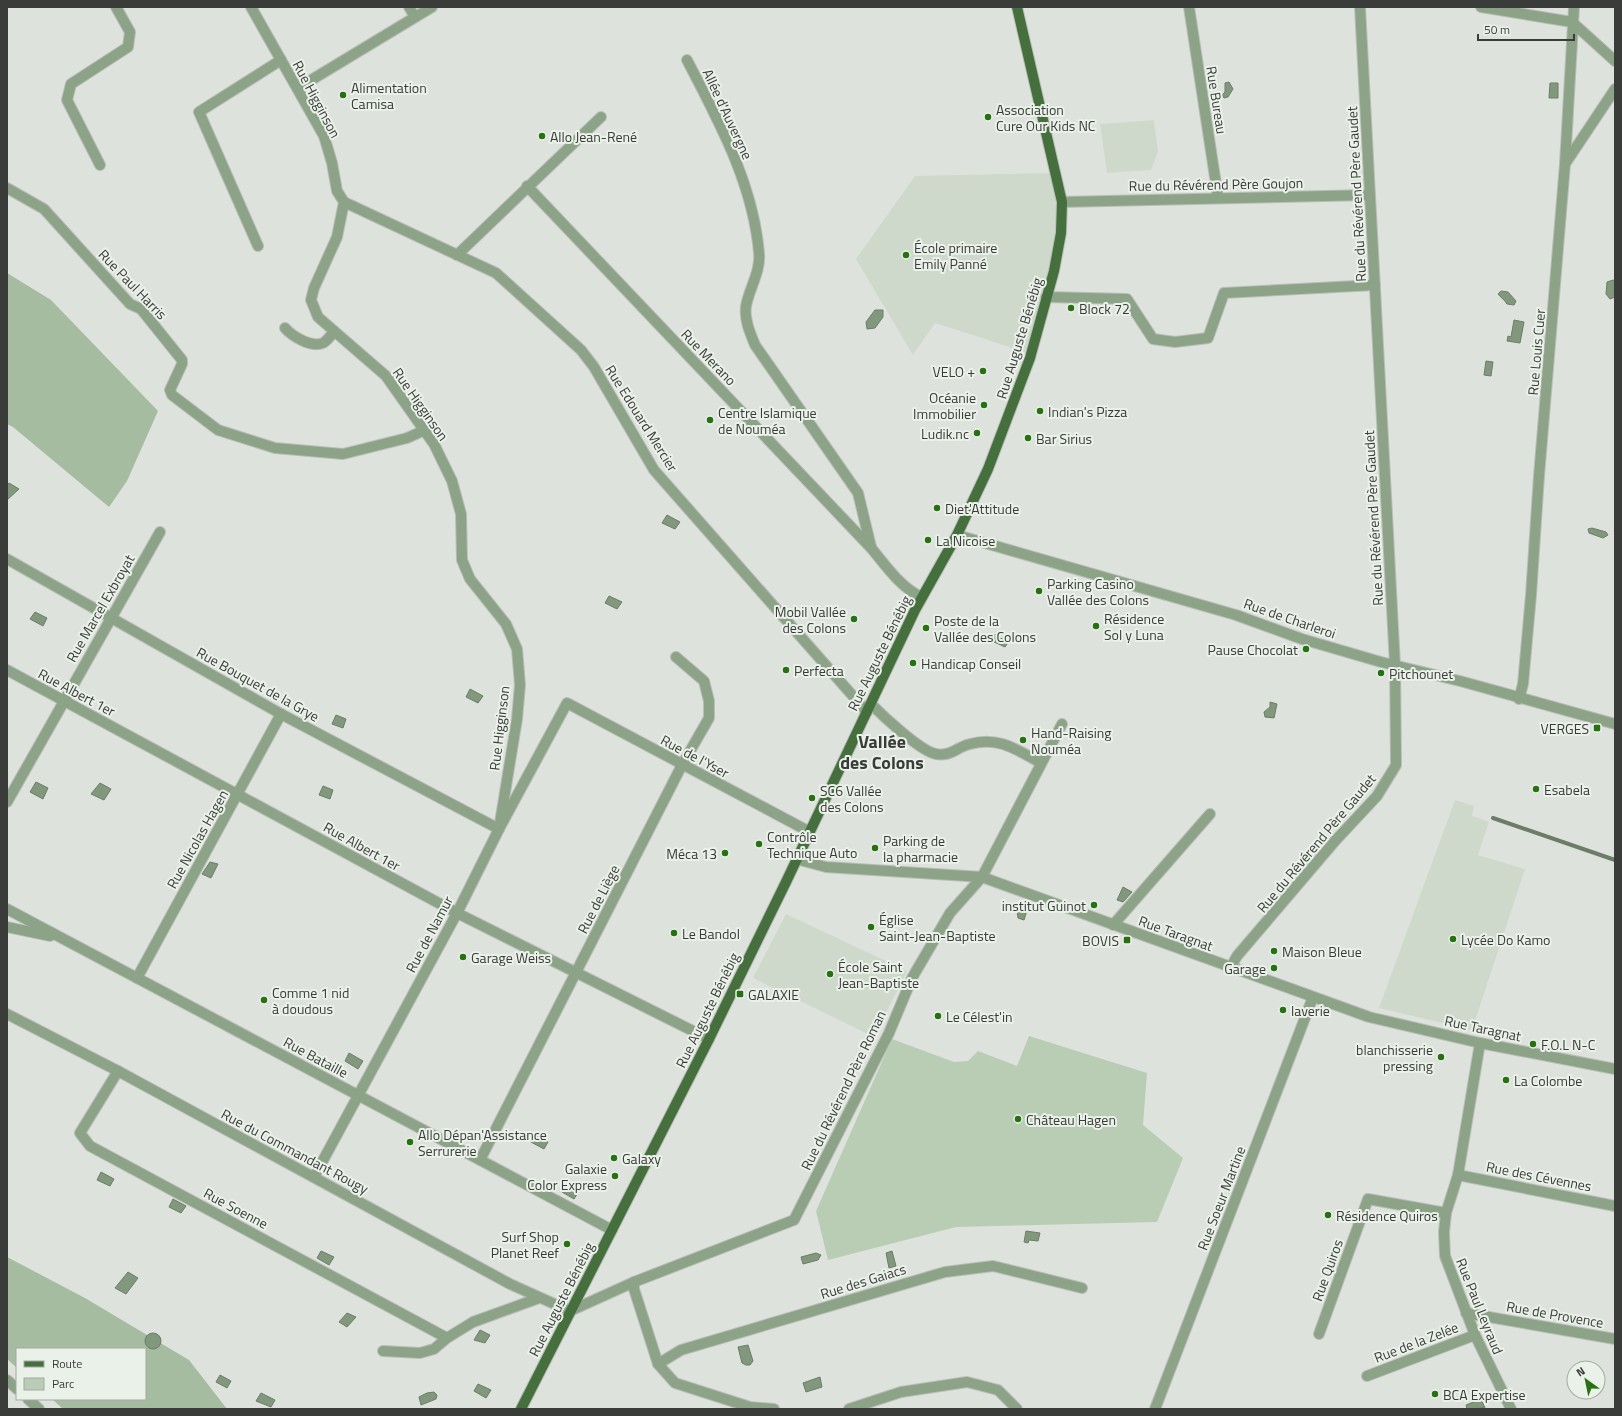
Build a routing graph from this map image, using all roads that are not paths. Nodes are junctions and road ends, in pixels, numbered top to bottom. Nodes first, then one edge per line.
1 (116, 7) edge
2 (252, 7) edge
3 (409, 7) edge
4 (432, 7) edge
5 (1017, 7) edge
6 (1189, 7) edge
7 (1360, 7) edge
8 (1481, 7) edge
9 (1574, 7) edge
10 (415, 17) junction
11 (1572, 22) junction
12 (281, 60) junction
13 (688, 60) dead end
14 (1615, 61) edge
15 (298, 88) junction
16 (1615, 90) edge
17 (601, 117) dead end
18 (1565, 164) junction
19 (100, 165) dead end
20 (527, 186) junction
21 (7, 188) edge
22 (1369, 195) junction
23 (1218, 197) junction
24 (344, 202) junction
25 (1062, 202) junction
26 (258, 246) dead end
27 (457, 255) junction
28 (1375, 285) junction
29 (1046, 297) junction
30 (285, 328) dead end
31 (334, 332) junction
32 (425, 430) junction
33 (160, 532) dead end
34 (957, 535) junction
35 (872, 549) junction
36 (7, 559) edge
37 (922, 597) junction
38 (111, 618) junction
39 (676, 657) dead end
40 (1395, 665) junction
41 (7, 670) edge
42 (1520, 699) junction
43 (63, 700) junction
44 (567, 703) joint
45 (869, 708) junction
46 (281, 714) junction
47 (1062, 724) dead end
48 (1615, 724) edge
49 (1041, 763) junction
50 (682, 765) junction
51 (238, 794) junction
52 (7, 802) edge
53 (1210, 814) dead end
54 (499, 828) junction
55 (810, 832) junction
56 (796, 859) junction
57 (982, 877) junction
58 (7, 909) edge
59 (457, 913) junction
60 (1113, 925) junction
61 (7, 927) edge
62 (60, 938) junction
63 (1231, 968) junction
64 (577, 972) junction
65 (137, 978) junction
66 (1313, 997) junction
67 (7, 1014) edge
68 (709, 1039) junction
69 (1480, 1043) junction
70 (1615, 1069) edge
71 (118, 1071) junction
72 (358, 1095) junction
73 (480, 1160) junction
74 (1458, 1174) junction
75 (314, 1177) junction
76 (1615, 1206) edge
77 (1446, 1213) junction
78 (612, 1230) junction
79 (634, 1282) junction
80 (1082, 1288) dead end
81 (539, 1298) junction
82 (570, 1311) junction
83 (1466, 1313) junction
84 (1319, 1334) dead end
85 (1475, 1335) junction
86 (447, 1338) junction
87 (1615, 1339) edge
88 (383, 1350) dead end
89 (658, 1364) junction
90 (1367, 1376) dead end
91 (7, 1380) edge
92 (16, 1388) edge
93 (29, 1400) edge
94 (39, 1409) edge
95 (521, 1409) edge
96 (774, 1409) edge
97 (848, 1409) edge
98 (1017, 1409) edge
99 (1155, 1409) edge
100 (1511, 1409) edge

1 - 19 street
2 - 12 street, Rue Higginson
3 - 10 street
4 - 10 street
5 - 25 main road, Rue Auguste Bénébig
6 - 23 street, Rue Bureau
7 - 22 street, Rue du Révérend Père Gaudet
8 - 11 street
9 - 11 street, Rue Louis Cuer
10 - 15 street
11 - 14 street
11 - 18 street, Rue Louis Cuer
12 - 15 street, Rue Higginson
12 - 26 street
13 - 35 street, Allée d'Auvergne
15 - 24 street, Rue Higginson
16 - 18 street
17 - 20 street
18 - 42 street, Rue Louis Cuer
20 - 27 street
20 - 35 street, Rue Merano
21 - 32 street, Rue Paul Harris
22 - 23 street, Rue du Révérend Père Goujon
22 - 28 street, Rue du Révérend Père Gaudet
23 - 25 street, Rue du Révérend Père Goujon
24 - 27 street, Rue Edouard Mercier
24 - 31 street, Rue Higginson
25 - 29 main road, Rue Auguste Bénébig
27 - 45 street, Rue Edouard Mercier
28 - 29 street
28 - 40 street, Rue du Révérend Père Gaudet
29 - 34 main road, Rue Auguste Bénébig
30 - 31 street
31 - 32 street, Rue Higginson
32 - 54 street, Rue Higginson
33 - 38 street, Rue Marcel Exbroyat
34 - 37 main road, Rue Auguste Bénébig
34 - 40 street, Rue de Charleroi
35 - 37 street, Rue Merano
36 - 38 street, Rue Bouquet de la Grye
37 - 45 main road, Rue Auguste Bénébig
38 - 43 street, Rue Marcel Exbroyat
38 - 46 street, Rue Bouquet de la Grye
39 - 50 street, Rue de Liège
40 - 42 street, Rue de Charleroi
40 - 63 street, Rue du Révérend Père Gaudet
41 - 43 street, Rue Albert 1er
42 - 48 street, Rue de Charleroi
43 - 51 street, Rue Albert 1er
43 - 52 street, Rue Marcel Exbroyat
44 - 50 street, Rue de l'Yser
44 - 54 street, Rue de Namur
45 - 49 street, Rue Edouard Mercier
45 - 55 main road, Rue Auguste Bénébig
46 - 51 street, Rue Nicolas Hagen
46 - 54 street, Rue Bouquet de la Grye
47 - 49 street, Rue du Révérend Père Roman
49 - 57 street, Rue du Révérend Père Roman
50 - 55 street, Rue de l'Yser
50 - 64 street, Rue de Liège
51 - 59 street, Rue Albert 1er
51 - 65 street, Rue Nicolas Hagen
53 - 60 street
54 - 59 street, Rue de Namur
55 - 56 main road, Rue Auguste Bénébig
56 - 57 street, Rue Taragnat
56 - 68 main road, Rue Auguste Bénébig
57 - 60 street, Rue Taragnat
57 - 79 street, Rue du Révérend Père Roman
58 - 62 street, Rue Bataille
59 - 64 street, Rue Albert 1er
59 - 72 street, Rue de Namur
60 - 63 street, Rue Taragnat
61 - 62 street
62 - 65 street, Rue Bataille
63 - 66 street, Rue Taragnat
64 - 68 street, Rue Albert 1er
64 - 73 street, Rue de Liège
65 - 72 street, Rue Bataille
66 - 69 street, Rue Taragnat
66 - 99 street, Rue Soeur Martine
67 - 71 street, Rue du Commandant Rougy
68 - 78 main road, Rue Auguste Bénébig
69 - 70 street, Rue Taragnat
69 - 74 street, Rue Paul Leyraud
71 - 75 street, Rue du Commandant Rougy
71 - 86 street, Rue Soenne
72 - 73 street, Rue Bataille
72 - 75 street, Rue de Namur
73 - 78 street, Rue Bataille
74 - 76 street, Rue des Cévennes
74 - 77 street, Rue Paul Leyraud
75 - 81 street, Rue du Commandant Rougy
77 - 83 street, Rue Paul Leyraud
77 - 84 street, Rue Quiros
78 - 82 main road, Rue Auguste Bénébig
79 - 82 street, Rue du Révérend Père Roman
79 - 89 street
80 - 89 street, Rue des Gaiacs
81 - 82 street, Rue du Commandant Rougy
81 - 86 street
82 - 95 main road, Rue Auguste Bénébig
83 - 85 street, Rue Paul Leyraud
83 - 87 street, Rue de Provence
85 - 90 street, Rue de la Zelée
85 - 100 street, Rue Paul Leyraud
86 - 88 street
89 - 96 street
91 - 92 street
93 - 94 street
97 - 98 street

